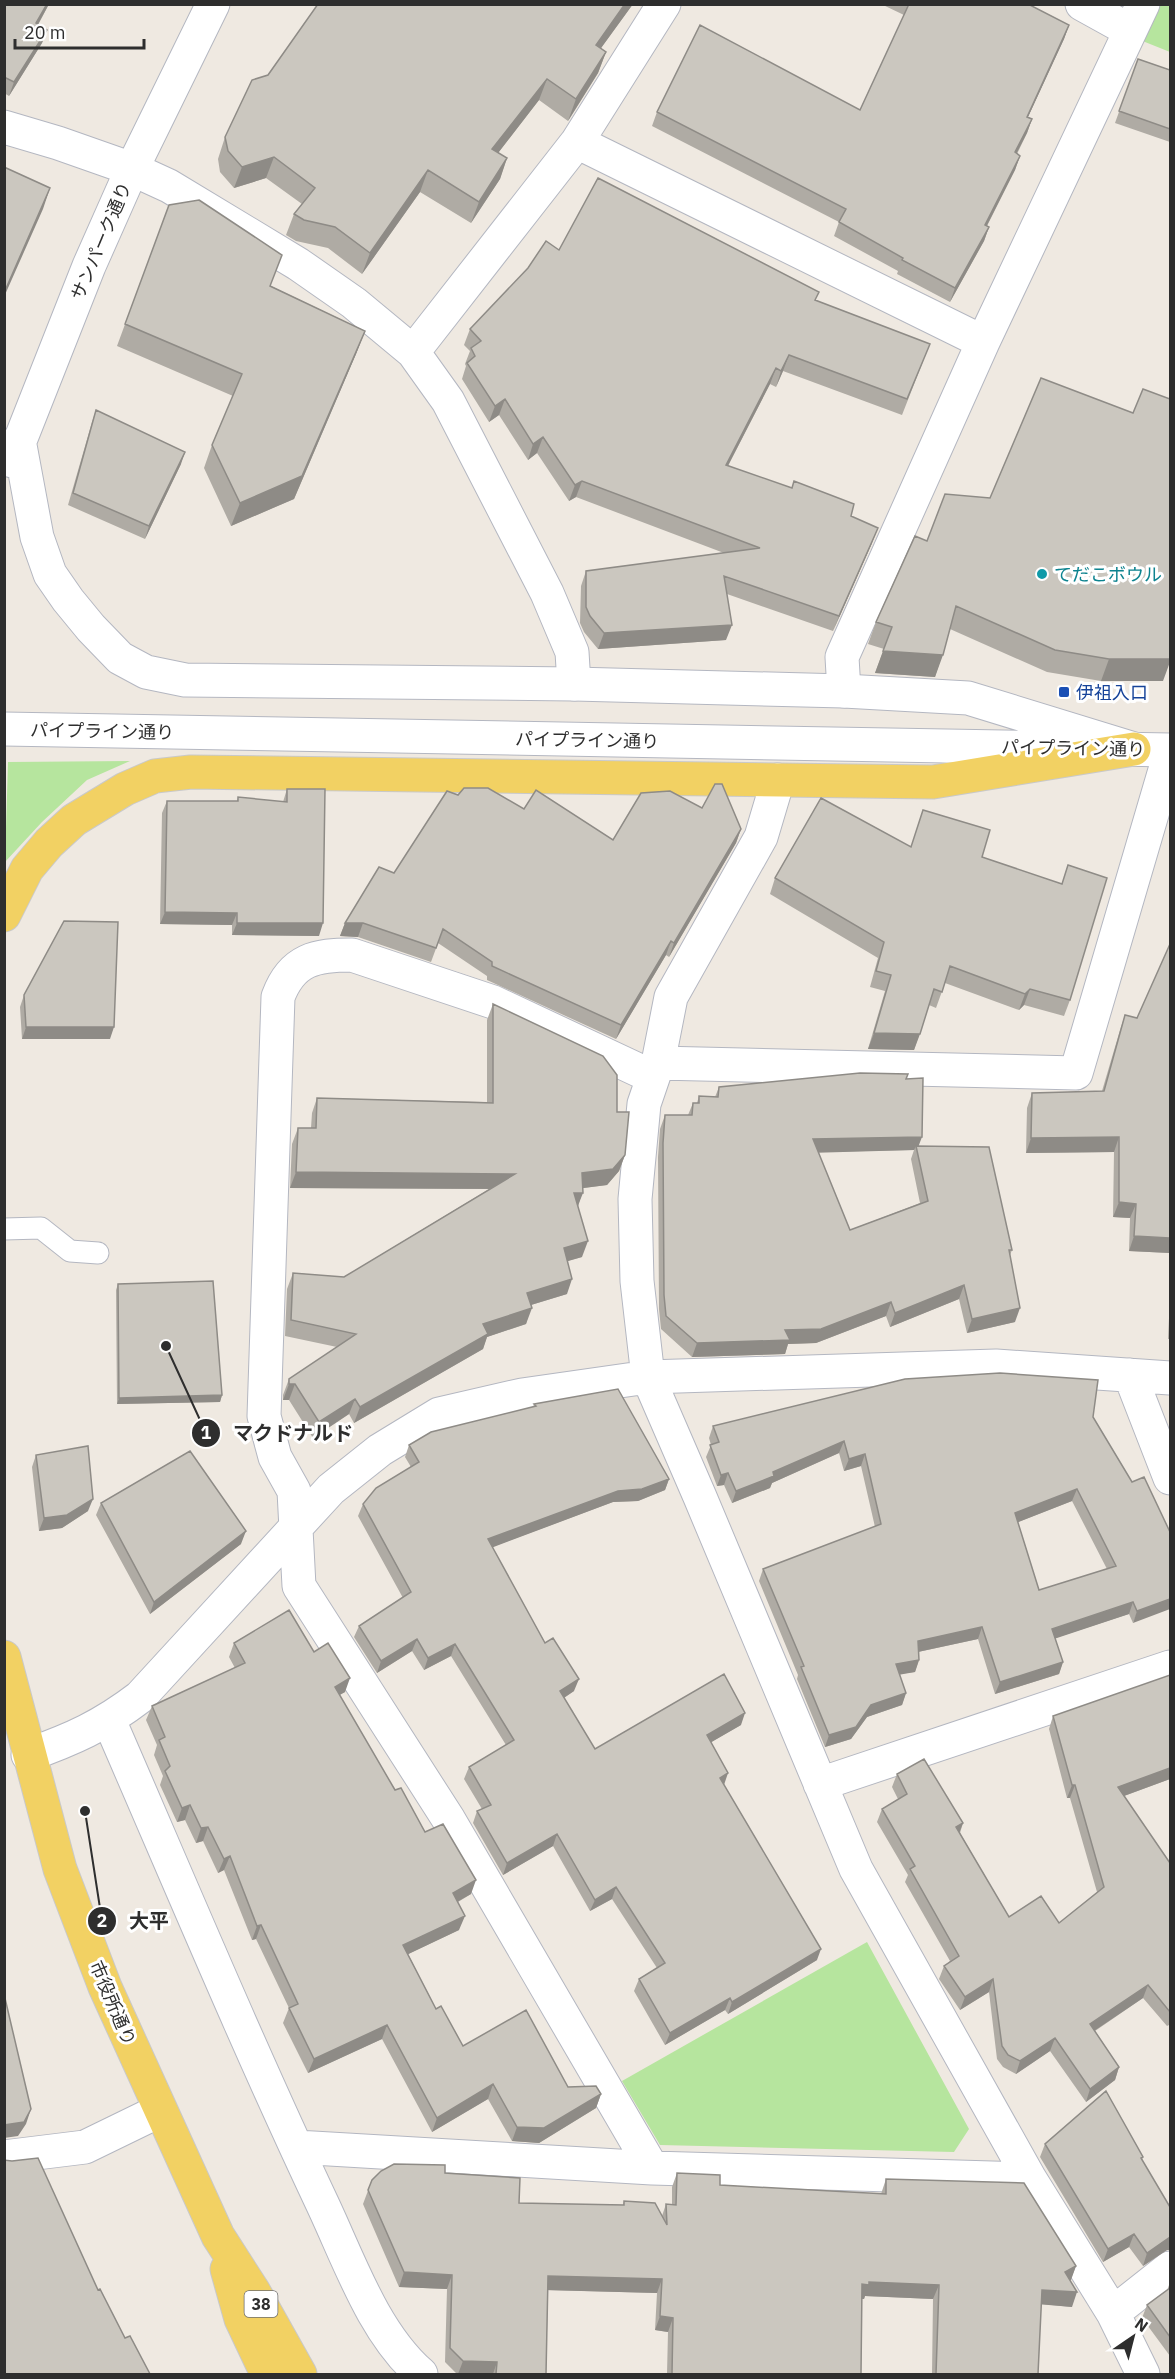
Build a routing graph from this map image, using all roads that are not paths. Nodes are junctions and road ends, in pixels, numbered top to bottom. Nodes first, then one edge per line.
1 (213, 4) edge
2 (664, 4) edge
3 (1082, 4) edge
4 (1136, 17) edge
5 (4, 127) edge
6 (577, 142) junction
7 (132, 169) junction
8 (983, 342) junction
9 (413, 352) junction
10 (19, 440) junction
11 (4, 483) edge
12 (574, 684) junction
13 (844, 691) junction
14 (4, 729) edge
15 (1134, 749) junction
16 (1170, 752) edge
17 (778, 780) junction
18 (4, 915) edge
19 (656, 1070) junction
20 (4, 1229) edge
21 (98, 1253) dead end
22 (1130, 1375) junction
23 (648, 1377) junction
24 (1170, 1378) edge
25 (1170, 1478) edge
26 (296, 1528) junction
27 (4, 1657) edge
28 (1170, 1667) edge
29 (109, 1720) junction
30 (28, 1755) junction
31 (820, 1784) junction
32 (159, 2111) junction
33 (296, 2147) junction
34 (4, 2157) edge
35 (652, 2168) junction
36 (1030, 2179) junction
37 (218, 2236) junction
38 (1170, 2268) edge
39 (1113, 2313) junction
40 (267, 2374) edge
41 (300, 2374) edge
42 (421, 2374) edge
43 (1143, 2374) edge

1 - 7 street, サンパーク通り
2 - 6 street
3 - 4 street
4 - 8 street
5 - 7 street
6 - 8 street
6 - 9 street
7 - 9 street
7 - 10 street, サンパーク通り
8 - 13 street
9 - 12 street
10 - 11 street, サンパーク通り
10 - 12 street
12 - 13 street
13 - 15 street
14 - 15 street, パイプライン通り
15 - 16 street, パイプライン通り
15 - 17 main road
16 - 19 street
17 - 18 main road
17 - 19 street
19 - 23 street
19 - 26 street
20 - 21 lane
22 - 23 street
22 - 24 street
22 - 25 street
23 - 26 street
23 - 31 street
26 - 29 street
26 - 35 street
27 - 30 main road, 市役所通り / 38
28 - 31 street
29 - 30 street
29 - 33 street
30 - 32 main road, 市役所通り / 38
31 - 36 street
32 - 34 street
32 - 37 main road, 市役所通り / 38
33 - 35 street
33 - 42 street
35 - 36 street
36 - 39 street
37 - 40 main road, 市役所通り / 38
37 - 41 main road, 市役所通り / 38
38 - 39 street
39 - 43 street

